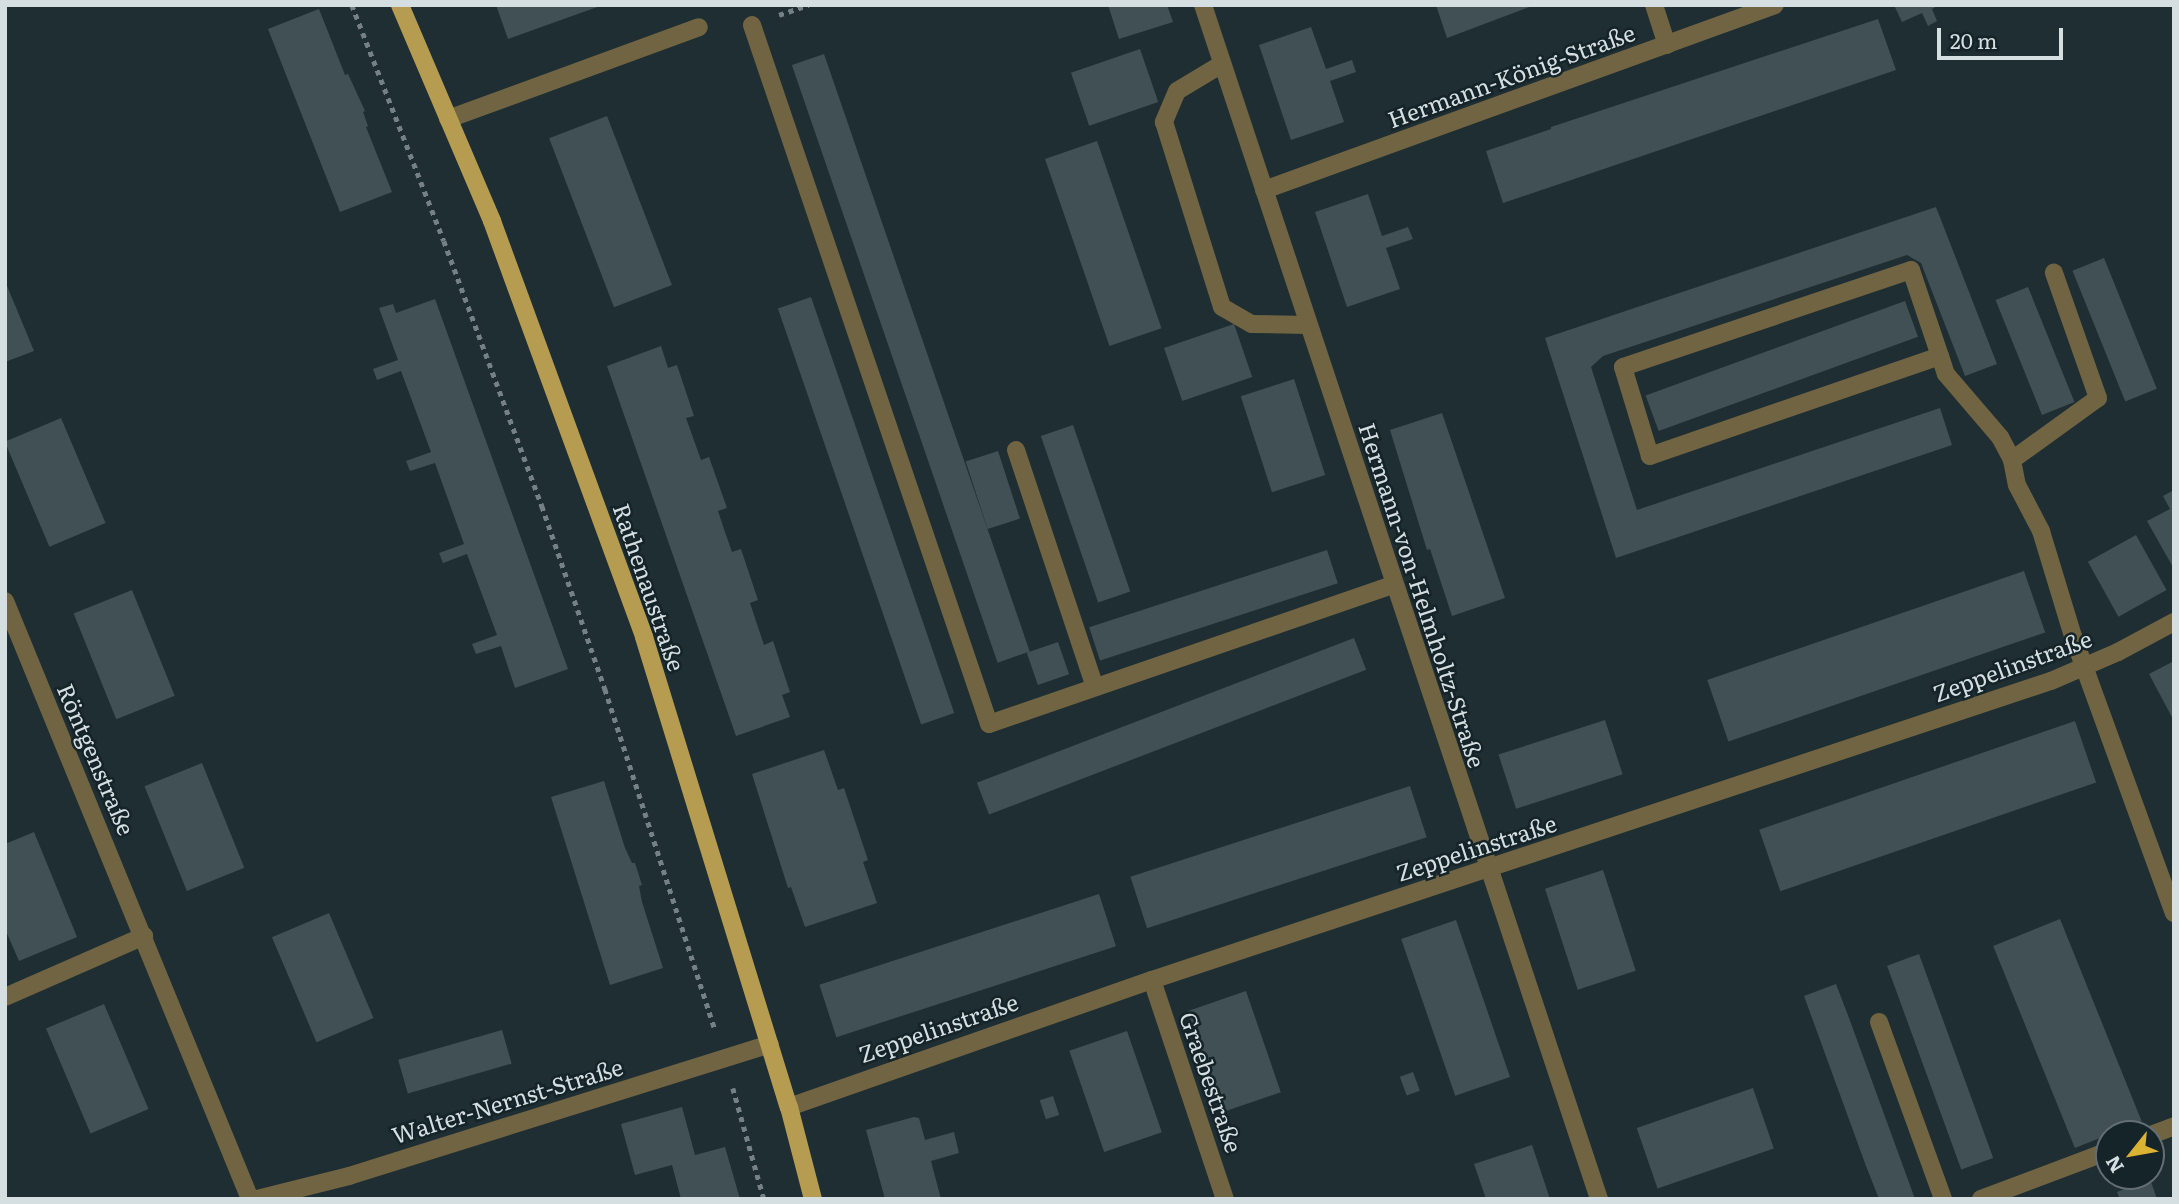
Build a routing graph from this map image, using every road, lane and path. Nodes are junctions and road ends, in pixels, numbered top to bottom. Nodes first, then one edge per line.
1 (352, 5) edge
2 (400, 5) edge
3 (1203, 5) edge
4 (1654, 5) edge
5 (1775, 5) edge
6 (752, 24) dead end
7 (699, 27) dead end
8 (1667, 45) junction
9 (1222, 64) junction
10 (448, 119) junction
11 (1264, 190) junction
12 (2054, 273) dead end
13 (1308, 325) junction
14 (1940, 356) junction
15 (1016, 450) dead end
16 (2012, 460) junction
17 (1395, 584) junction
18 (5, 601) edge
19 (2174, 622) edge
20 (2084, 666) junction
21 (1095, 687) junction
22 (1487, 869) junction
23 (2174, 913) edge
24 (144, 936) junction
25 (1152, 980) junction
26 (5, 997) edge
27 (1879, 1022) dead end
28 (770, 1044) junction
29 (724, 1058) junction
30 (789, 1107) junction
31 (2095, 1156) edge
32 (250, 1199) edge
33 (257, 1199) edge
34 (764, 1199) edge
35 (813, 1199) edge
36 (1225, 1199) edge
37 (1599, 1199) edge
38 (1943, 1199) edge
39 (1981, 1199) edge

1 - 29 path
2 - 10 main road, Rathenaustraße
3 - 9 street, Hermann-von-Helmholtz-Straße
4 - 8 street
5 - 8 street, Hermann-König-Straße
6 - 21 street
7 - 10 street
8 - 11 street, Hermann-König-Straße
9 - 11 street, Hermann-von-Helmholtz-Straße
9 - 13 street
10 - 28 main road, Rathenaustraße
11 - 13 street, Hermann-von-Helmholtz-Straße
12 - 16 street
13 - 17 street, Hermann-von-Helmholtz-Straße
14 - 14 street
14 - 16 street
15 - 21 street
16 - 20 street
17 - 21 street
17 - 22 street, Hermann-von-Helmholtz-Straße
18 - 24 street, Röntgenstraße
19 - 20 street, Zeppelinstraße
20 - 22 street, Zeppelinstraße
20 - 23 street
22 - 25 street, Zeppelinstraße
22 - 37 street, Hermann-von-Helmholtz-Straße
24 - 26 street
24 - 32 street, Röntgenstraße
25 - 30 street, Zeppelinstraße
25 - 36 street, Graebestraße
27 - 38 street
28 - 29 street, Walter-Nernst-Straße
28 - 30 main road, Rathenaustraße
29 - 33 street, Walter-Nernst-Straße
29 - 34 path
30 - 35 main road, Rathenaustraße
31 - 39 street

